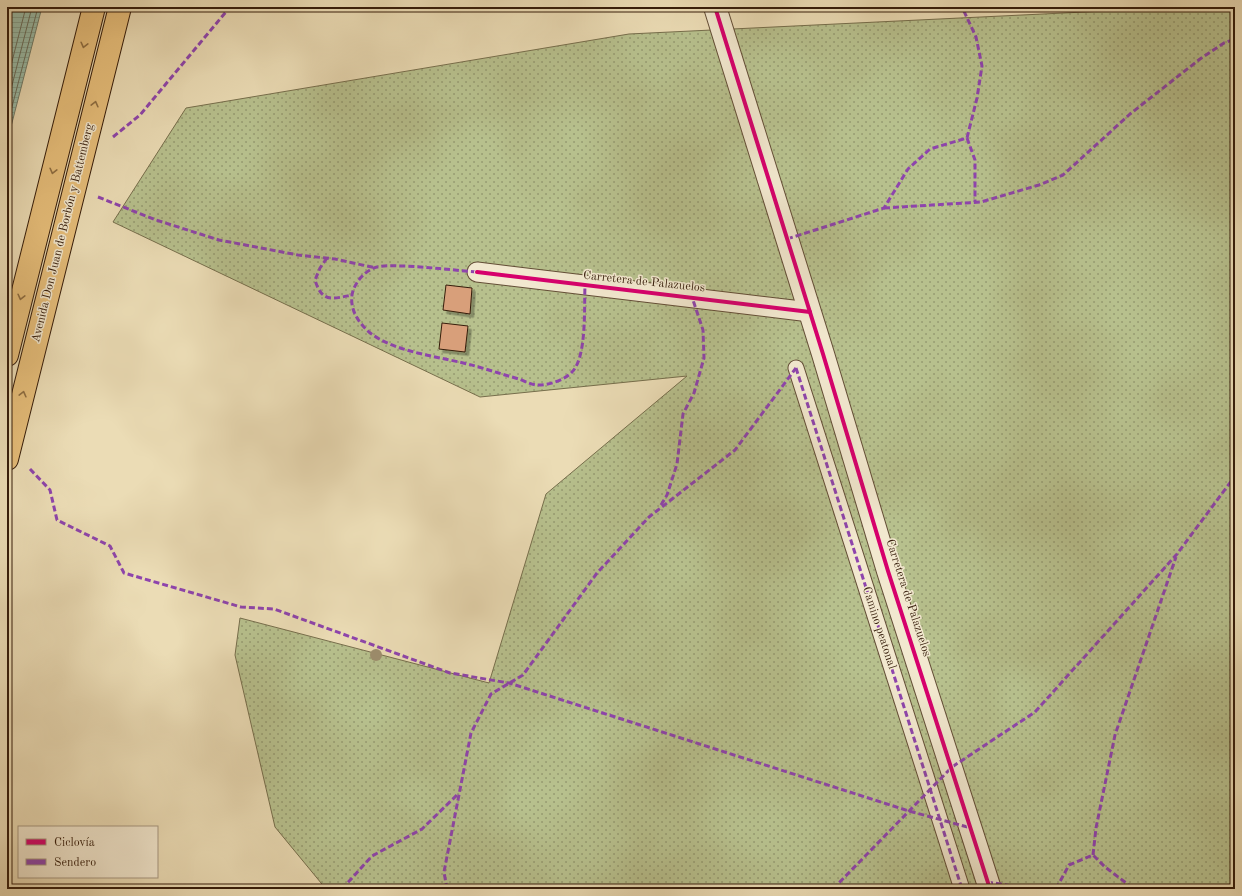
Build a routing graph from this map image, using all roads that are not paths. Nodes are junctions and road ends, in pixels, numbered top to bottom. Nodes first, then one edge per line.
1 (94, 7) edge
2 (120, 7) edge
3 (717, 10) edge
4 (477, 272) dead end
5 (810, 312) junction
6 (7, 355) edge
7 (796, 368) dead end
8 (7, 458) edge
9 (962, 889) edge
10 (990, 889) edge

1 -> 6 main road, Avenida Don Juan de Borbón y Battemberg
8 -> 2 main road, Avenida Don Juan de Borbón y Battemberg
3 - 5 street, Carretera de Palazuelos
4 - 5 street, Carretera de Palazuelos
5 - 10 street, Carretera de Palazuelos
7 - 9 street, Camino peatonal

